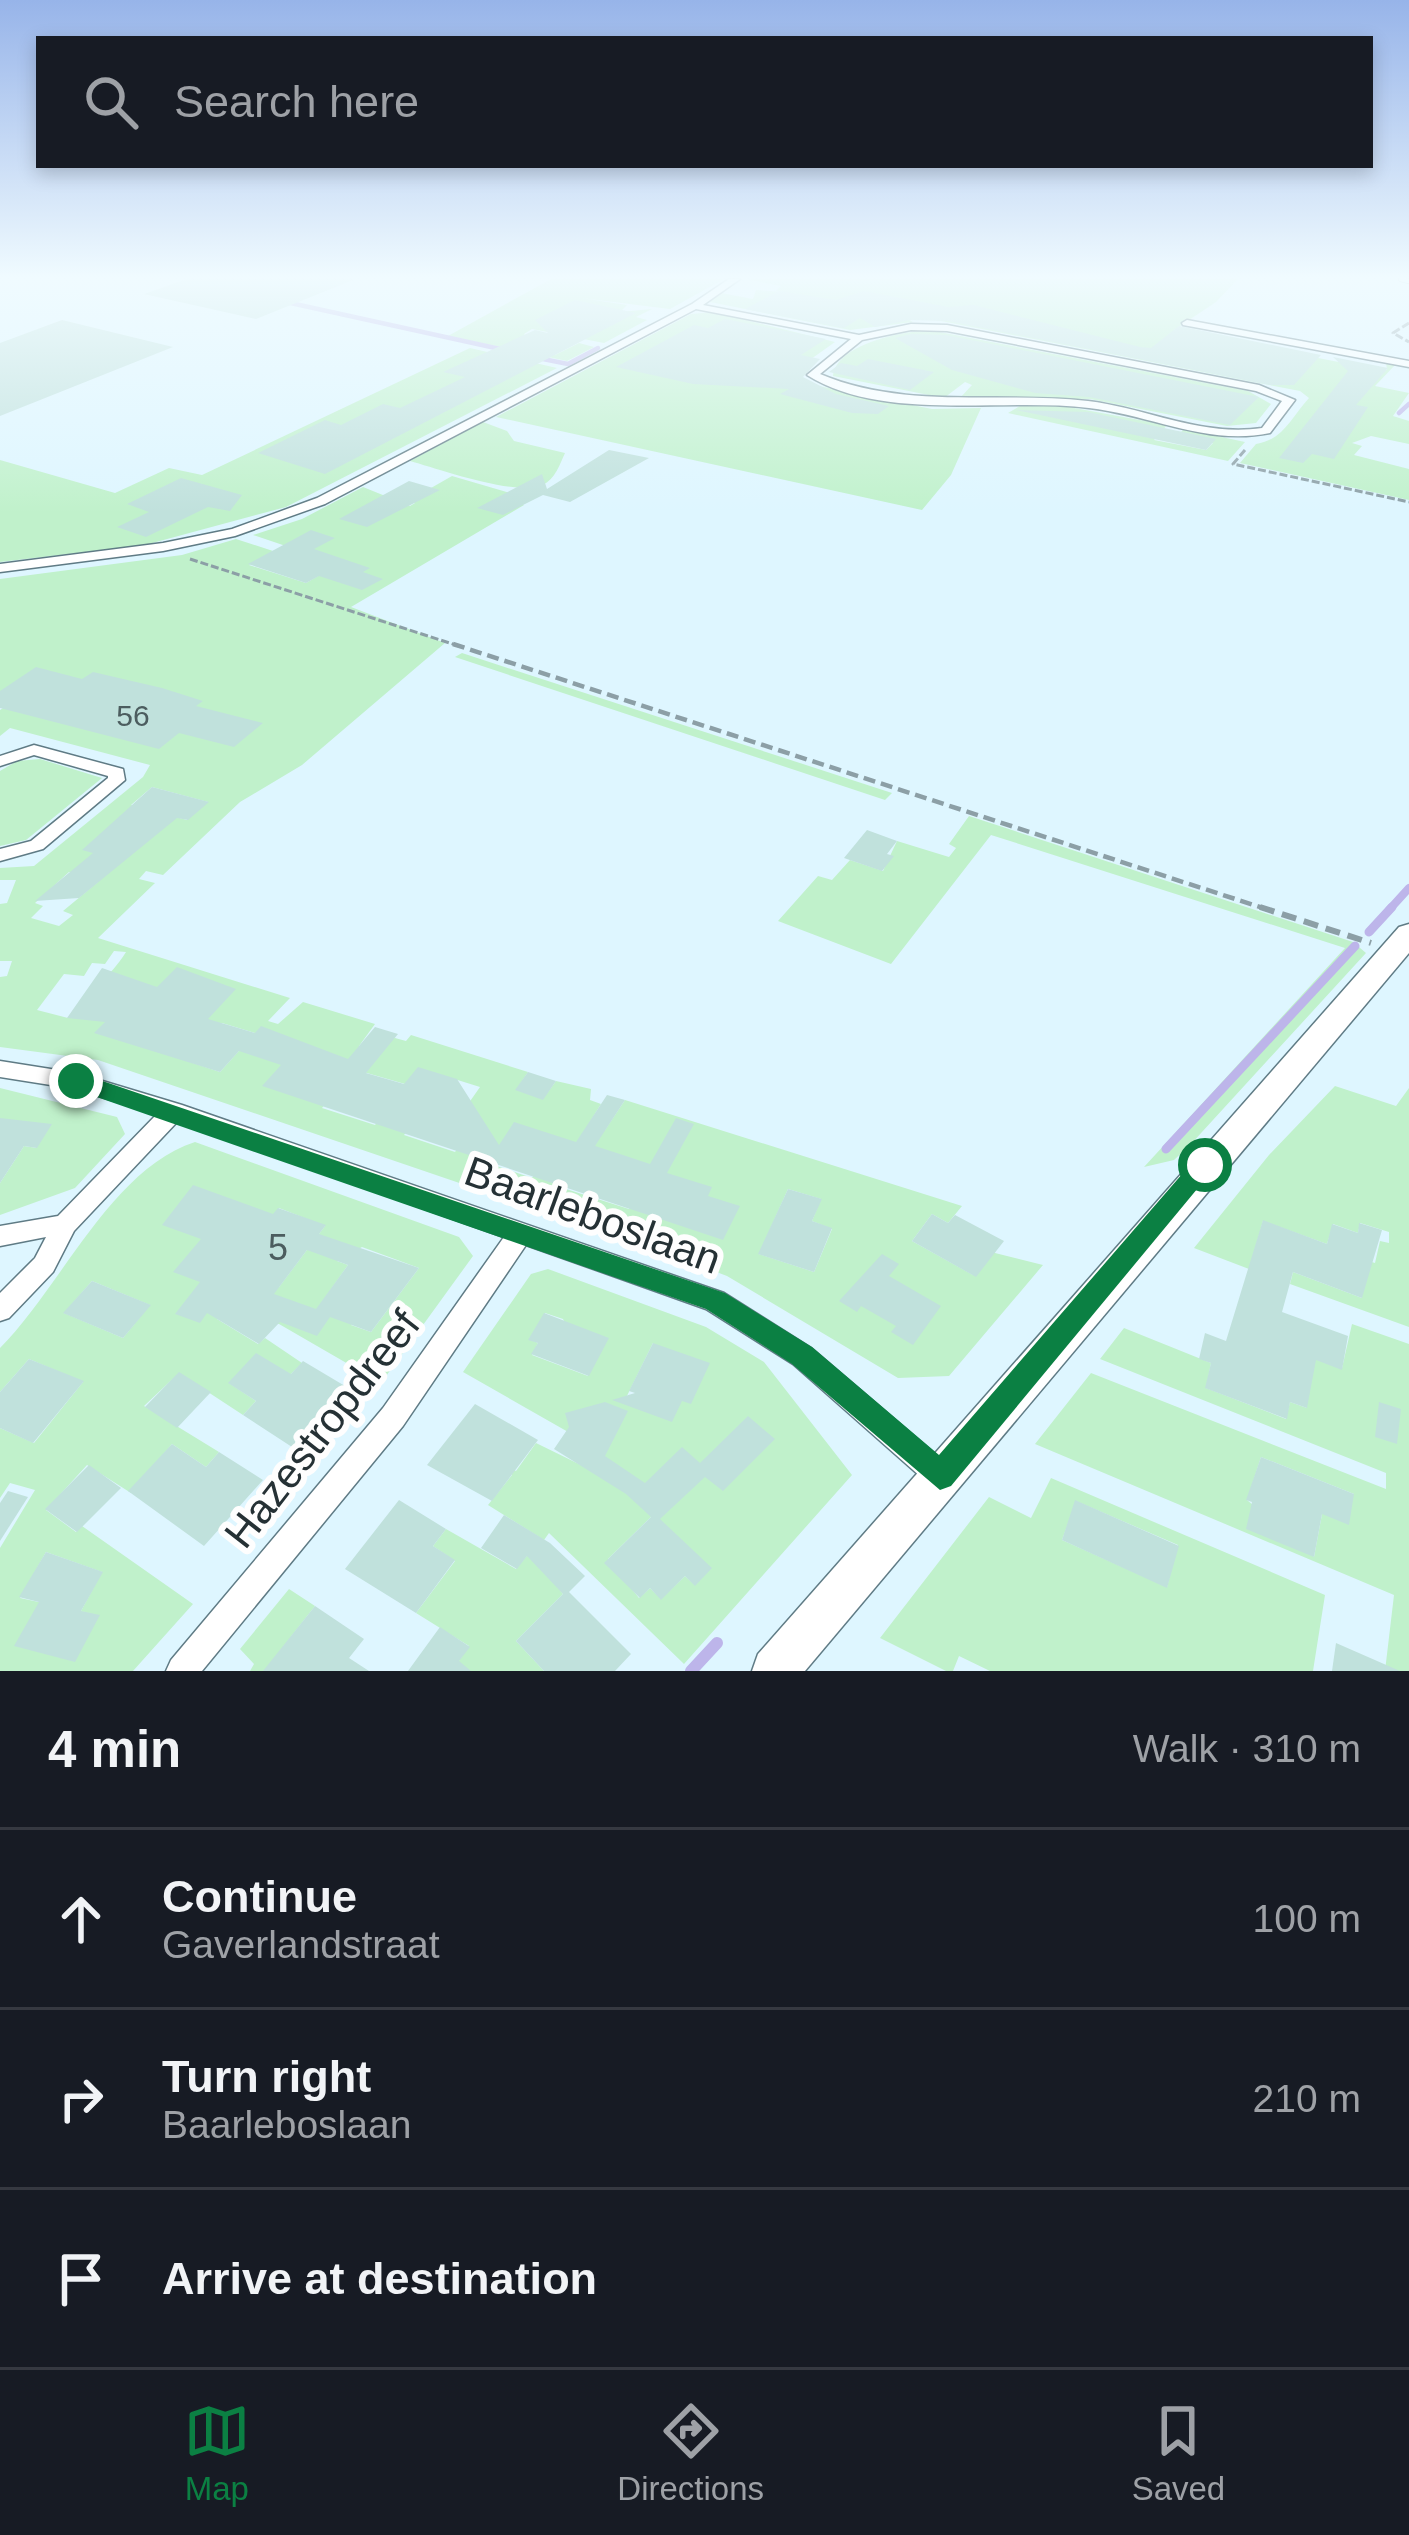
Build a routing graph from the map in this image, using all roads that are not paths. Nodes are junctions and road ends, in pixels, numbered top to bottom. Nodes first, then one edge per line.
1 (597, 357) edge
2 (835, 357) edge
3 (1098, 357) edge
4 (1371, 357) edge
5 (1409, 364) edge
6 (0, 568) edge
7 (0, 761) edge
8 (0, 855) edge
9 (1401, 942) edge
10 (0, 1069) edge
11 (174, 1111) junction
12 (65, 1224) junction
13 (520, 1233) junction
14 (0, 1236) edge
15 (0, 1310) edge
16 (940, 1476) junction
17 (182, 1671) edge
18 (775, 1671) edge

1 - 6 street
2 - 3 street
4 - 5 street
7 - 8 street
9 - 16 main road
10 - 11 street, Baarleboslaan
11 - 12 street
11 - 13 street, Baarleboslaan
12 - 14 street
12 - 15 street
13 - 16 street, Baarleboslaan
13 - 17 street, Hazestropdreef
16 - 18 main road

